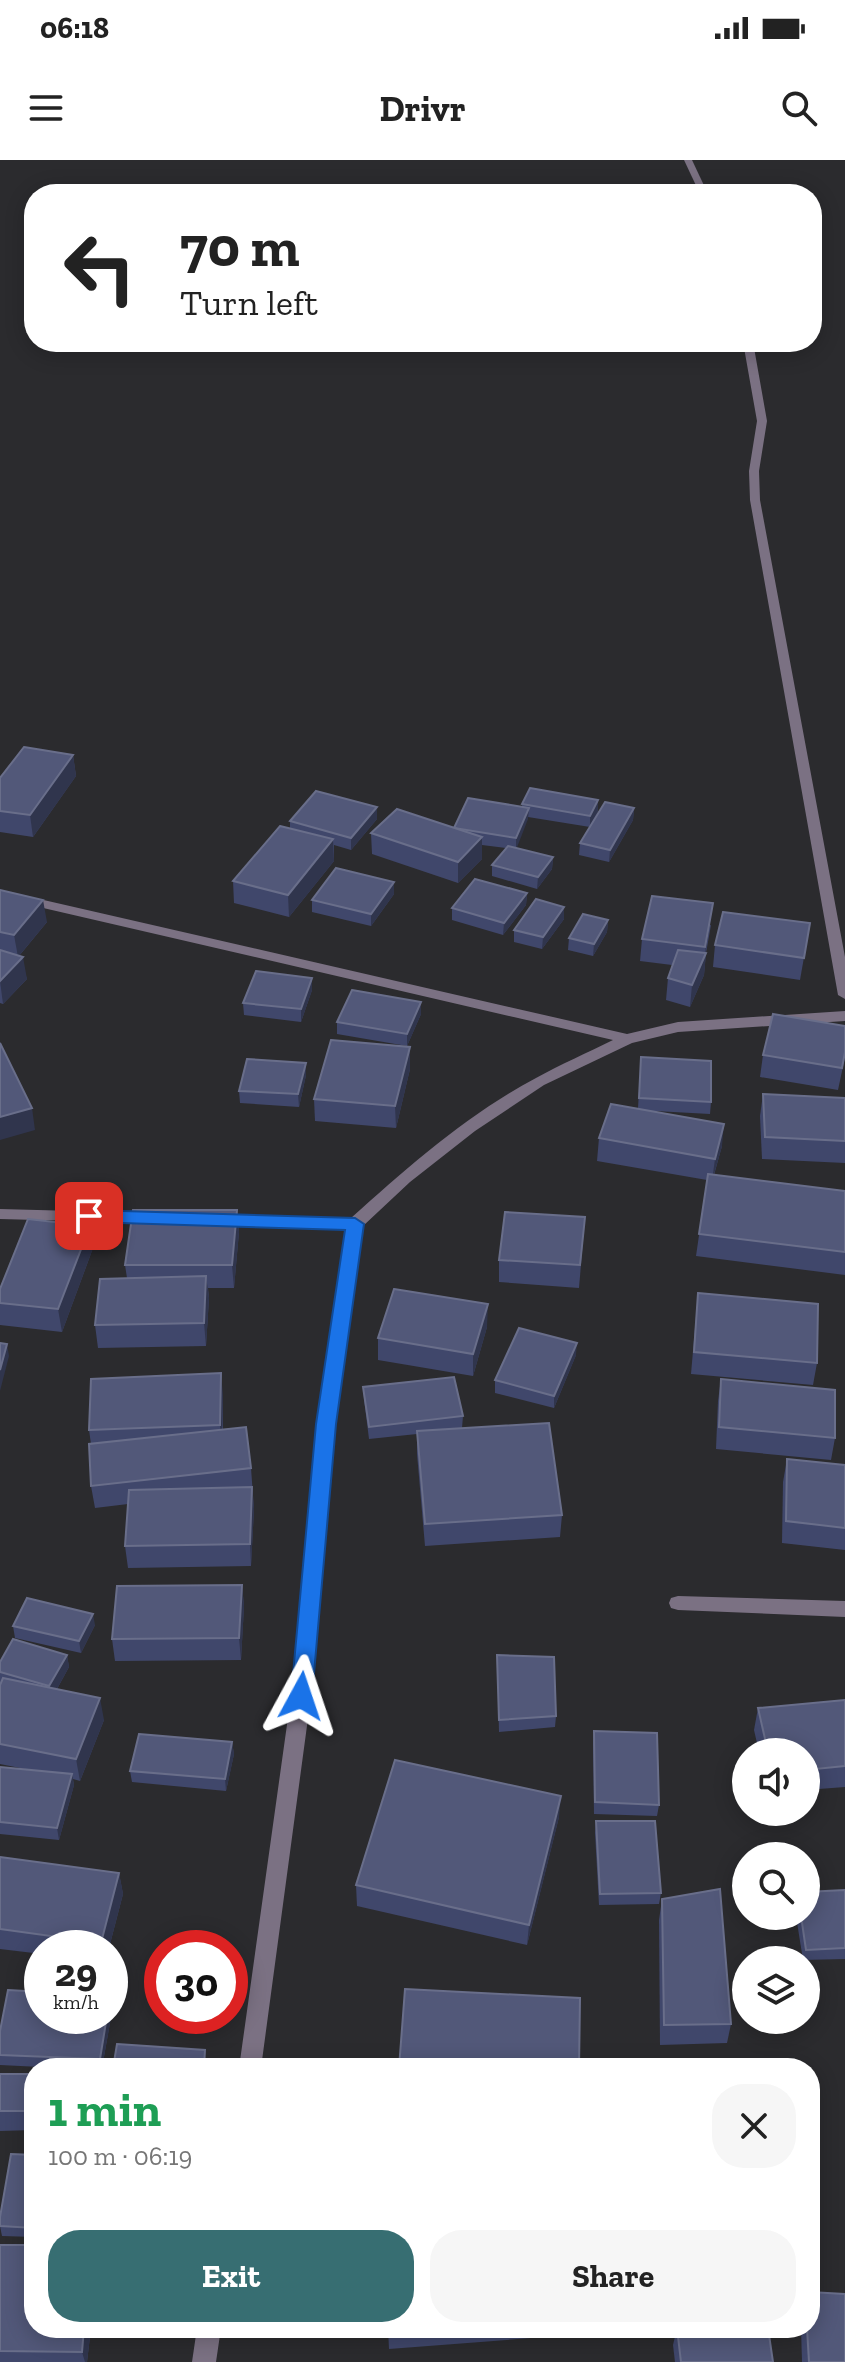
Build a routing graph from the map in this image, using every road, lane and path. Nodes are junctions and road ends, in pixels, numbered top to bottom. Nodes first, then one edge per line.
1 (688, 160) edge
2 (699, 184) edge
3 (750, 352) edge
4 (0, 894) edge
5 (845, 995) edge
6 (845, 1016) edge
7 (627, 1039) junction
8 (0, 1214) edge
9 (170, 1219) edge
10 (201, 1219) edge
11 (355, 1224) junction
12 (678, 1603) dead end
13 (845, 1609) edge
14 (251, 2058) edge
15 (208, 2338) edge
16 (204, 2362) edge

1 - 2 street
3 - 5 street
4 - 7 street
6 - 7 street
7 - 11 street
8 - 9 street
10 - 11 street
11 - 14 street
12 - 13 street
15 - 16 street

